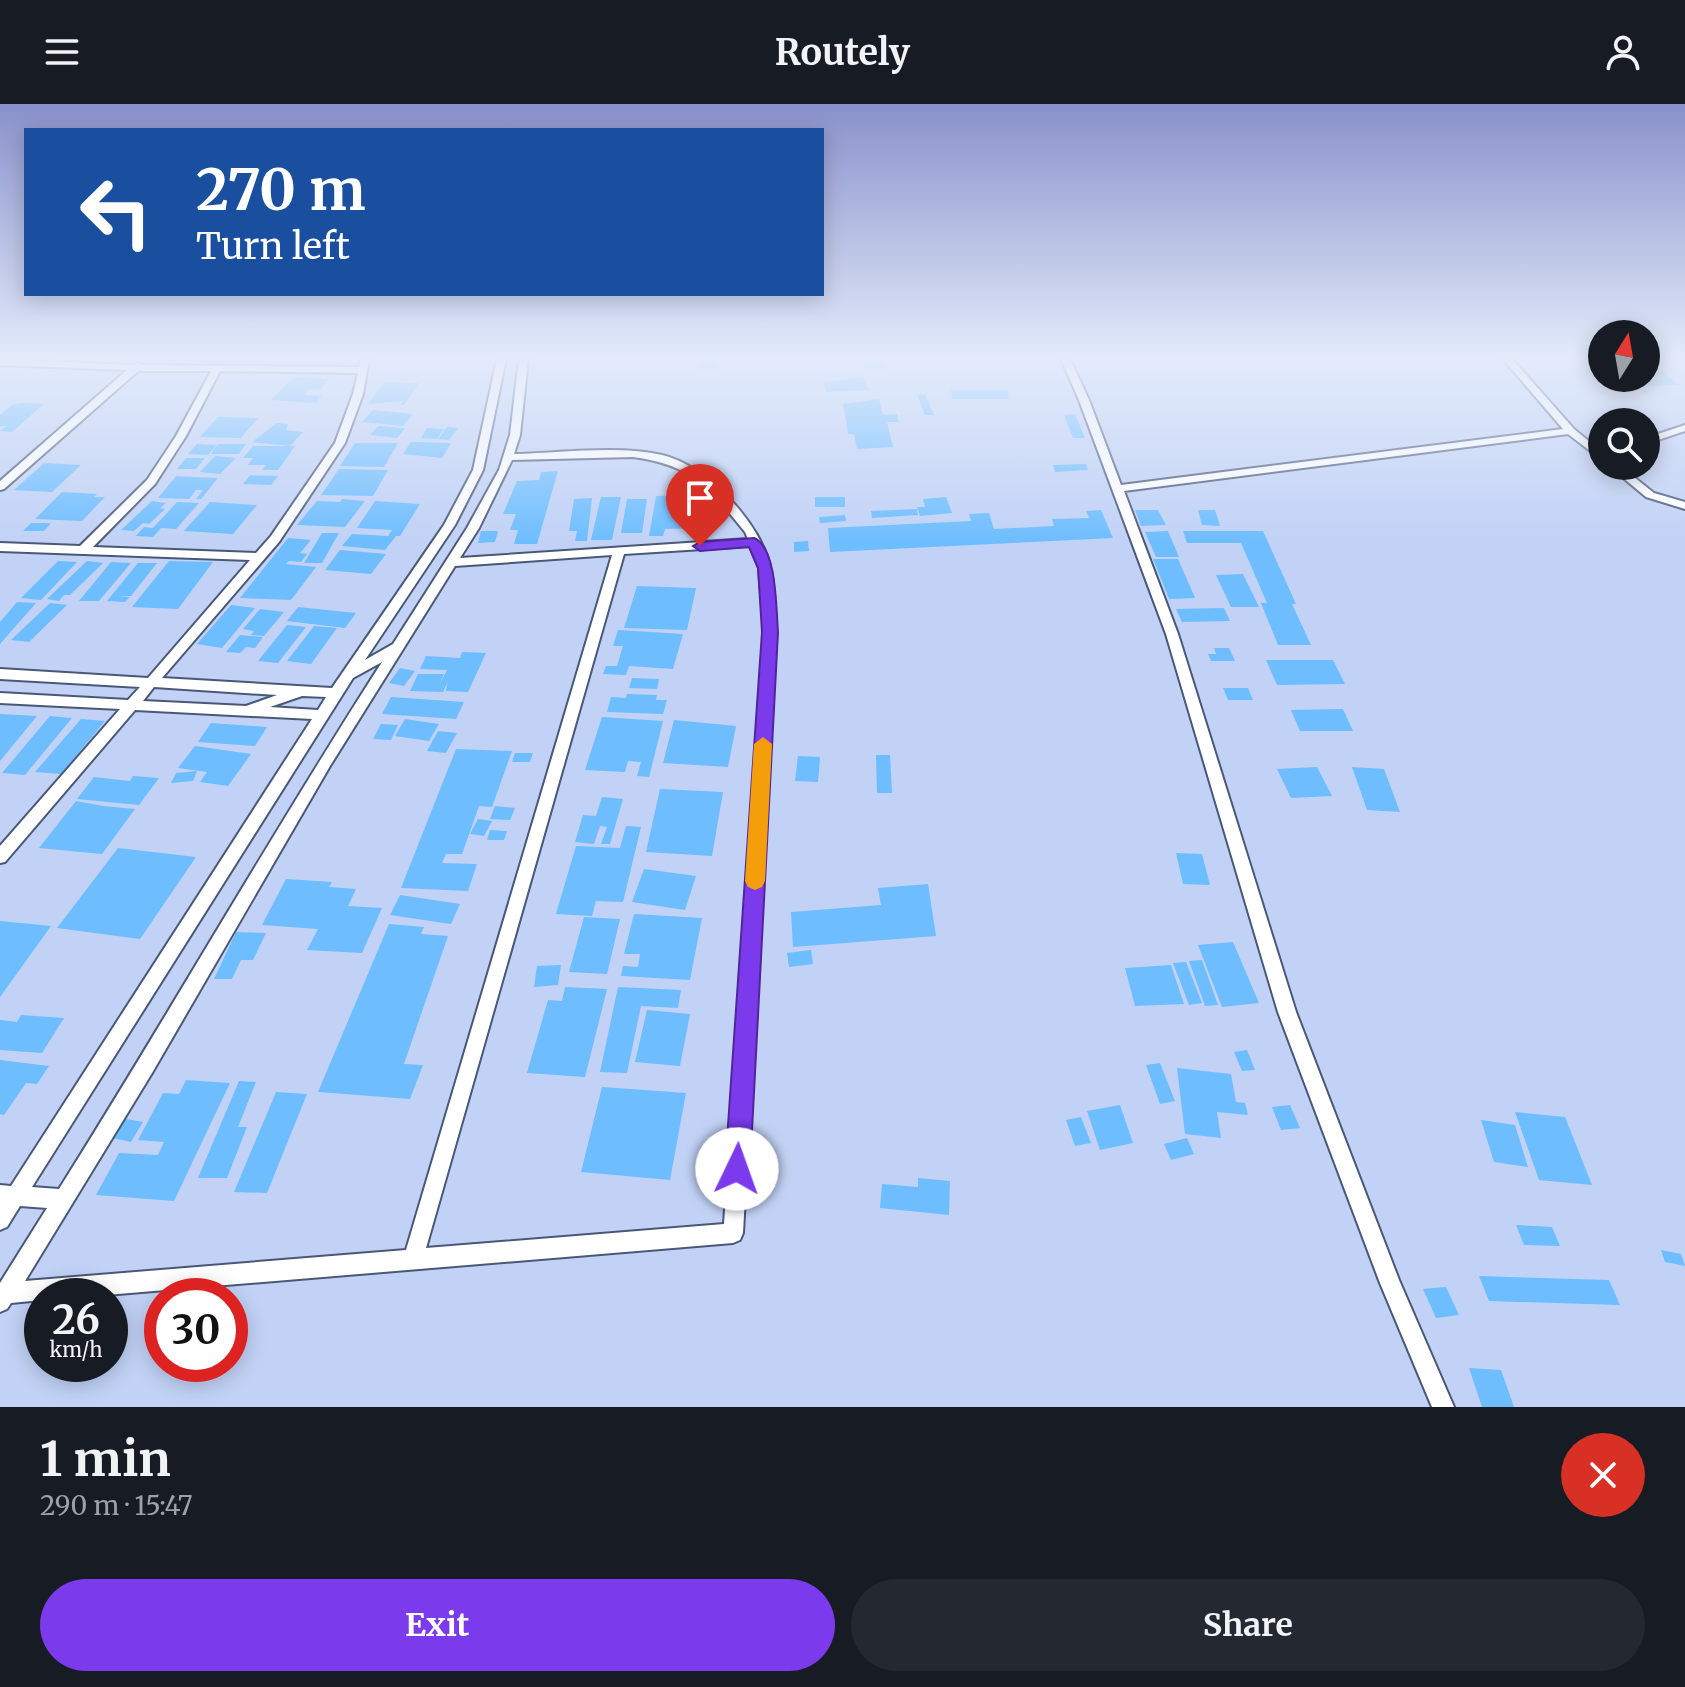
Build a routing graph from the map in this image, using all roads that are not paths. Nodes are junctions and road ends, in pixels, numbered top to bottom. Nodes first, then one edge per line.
1 (76, 420) edge
2 (190, 420) edge
3 (347, 420) edge
4 (490, 420) edge
5 (509, 420) edge
6 (518, 420) edge
7 (1090, 420) edge
8 (1560, 420) edge
9 (517, 425) junction
10 (1685, 428) edge
11 (1570, 431) junction
12 (1660, 436) edge
13 (1588, 442) edge
14 (508, 457) junction
15 (1631, 480) edge
16 (0, 487) edge
17 (1118, 489) junction
18 (1685, 506) edge
19 (754, 542) junction
20 (3, 550) edge
21 (83, 550) junction
22 (619, 552) junction
23 (455, 556) junction
24 (260, 557) junction
25 (425, 560) junction
26 (398, 646) junction
27 (0, 674) edge
28 (347, 676) junction
29 (149, 682) junction
30 (305, 691) junction
31 (336, 693) junction
32 (0, 698) edge
33 (129, 704) junction
34 (244, 710) junction
35 (324, 715) junction
36 (0, 857) edge
37 (8, 1196) edge
38 (64, 1199) junction
39 (0, 1220) edge
40 (413, 1259) junction
41 (3, 1298) edge
42 (1443, 1407) edge

1 - 16 street
2 - 21 street
3 - 24 street
4 - 25 street
5 - 9 street
6 - 9 street
7 - 17 street
8 - 11 street
9 - 14 street
10 - 12 street
11 - 13 street
11 - 17 street
14 - 19 street
14 - 23 street
15 - 18 street
17 - 42 street
19 - 22 street
19 - 40 street
20 - 21 street
21 - 24 street
22 - 23 street
22 - 40 street
23 - 25 street
23 - 26 street
24 - 29 street
25 - 28 street
26 - 28 street
26 - 38 street
27 - 29 street
28 - 31 street
29 - 30 street
29 - 33 street
30 - 31 street
30 - 34 street
31 - 35 street
32 - 33 street
33 - 34 street
33 - 36 street
34 - 35 street
35 - 37 street
37 - 38 street
37 - 39 street
38 - 41 street
40 - 41 street

